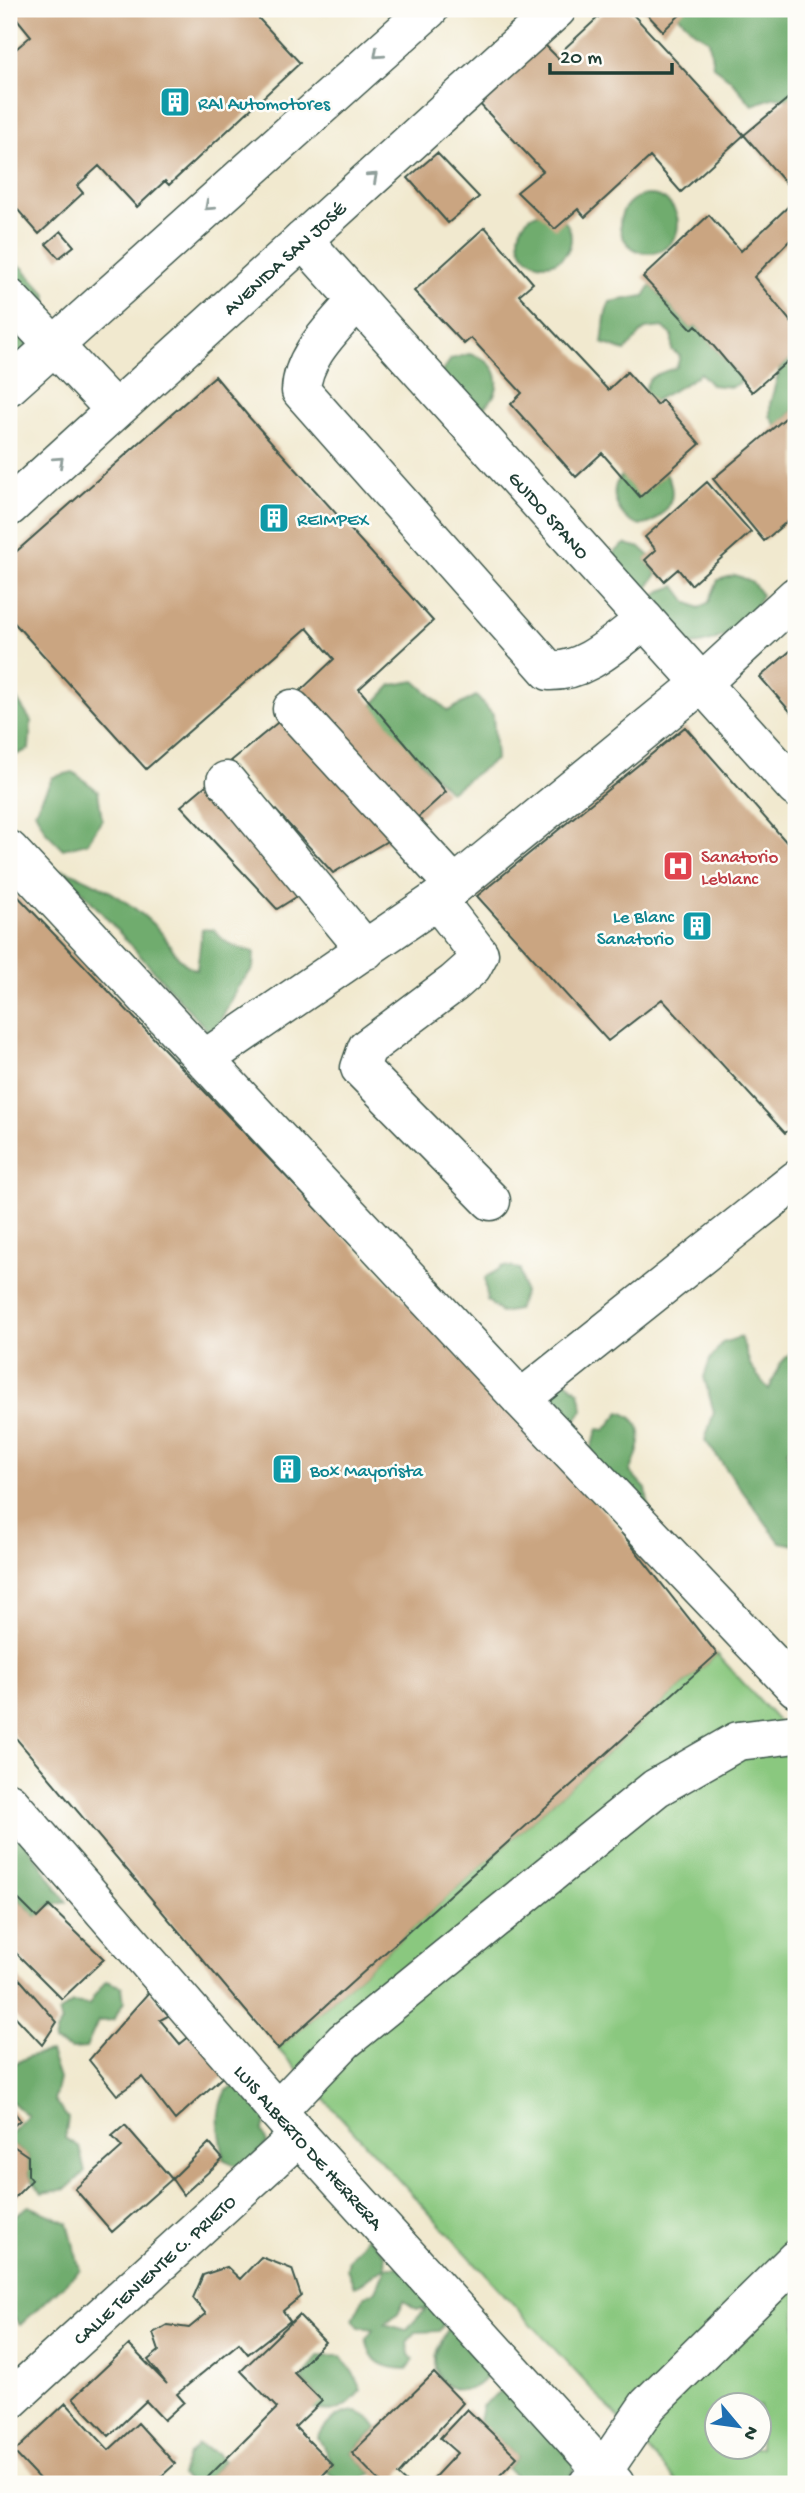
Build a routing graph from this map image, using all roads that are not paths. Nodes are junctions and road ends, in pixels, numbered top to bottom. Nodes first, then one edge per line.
1 (429, 9) edge
2 (557, 9) edge
3 (303, 240) junction
4 (9, 298) edge
5 (357, 300) junction
6 (53, 346) junction
7 (9, 386) edge
8 (115, 410) junction
9 (9, 507) edge
10 (796, 596) edge
11 (645, 620) junction
12 (702, 683) junction
13 (292, 709) dead end
14 (226, 780) dead end
15 (796, 788) edge
16 (9, 850) edge
17 (446, 893) junction
18 (366, 950) junction
19 (205, 1059) junction
20 (796, 1180) edge
21 (491, 1201) dead end
22 (521, 1399) junction
23 (796, 1688) edge
24 (796, 1734) edge
25 (9, 1802) edge
26 (288, 2123) junction
27 (796, 2259) edge
28 (9, 2401) edge
29 (602, 2480) edge

1 -> 6 street
3 -> 2 street, AVENIDA SAN JOSÉ
3 - 5 street, GUIDO SPANO
3 - 8 street, AVENIDA SAN JOSÉ
4 - 6 street
5 - 11 street, GUIDO SPANO
5 - 11 street
6 - 7 street
6 - 8 street
9 -> 8 street, AVENIDA SAN JOSÉ
10 - 12 street
11 - 12 street, GUIDO SPANO
12 - 15 street, GUIDO SPANO
12 - 17 street
13 - 17 street
14 - 18 street
16 - 19 street
17 - 18 street
17 - 21 street
18 - 19 street
19 - 22 street
20 - 22 street
22 - 23 street
24 - 26 street, CALLE TENIENTE C. PRIETO
25 - 26 street, LUIS ALBERTO DE HERRERA
26 - 28 street, CALLE TENIENTE C. PRIETO
26 - 29 street, LUIS ALBERTO DE HERRERA
27 - 29 street

